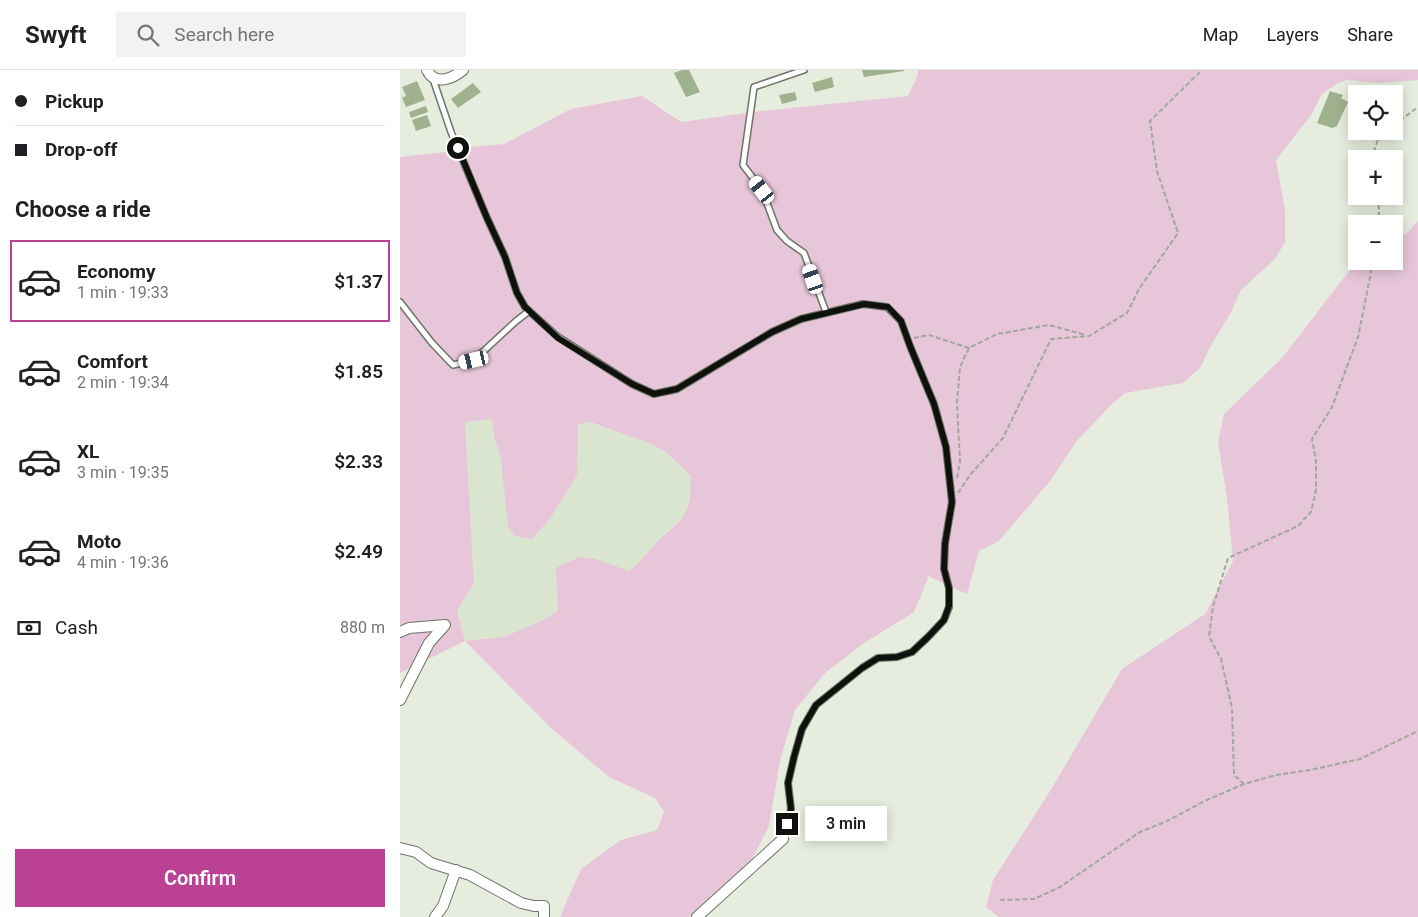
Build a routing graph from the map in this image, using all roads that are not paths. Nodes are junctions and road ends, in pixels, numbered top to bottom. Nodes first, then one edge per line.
1 (463, 70) edge
2 (804, 70) edge
3 (430, 74) edge
4 (400, 302) edge
5 (529, 311) junction
6 (826, 312) junction
7 (400, 632) edge
8 (400, 700) edge
9 (783, 839) joint
10 (400, 848) edge
11 (456, 870) junction
12 (435, 917) edge
13 (544, 917) edge
14 (697, 917) edge

1 - 3 street
2 - 6 lane
3 - 5 lane
4 - 5 lane
5 - 6 lane
6 - 9 lane
7 - 8 street
9 - 14 street
10 - 11 street
11 - 12 street
11 - 13 street

